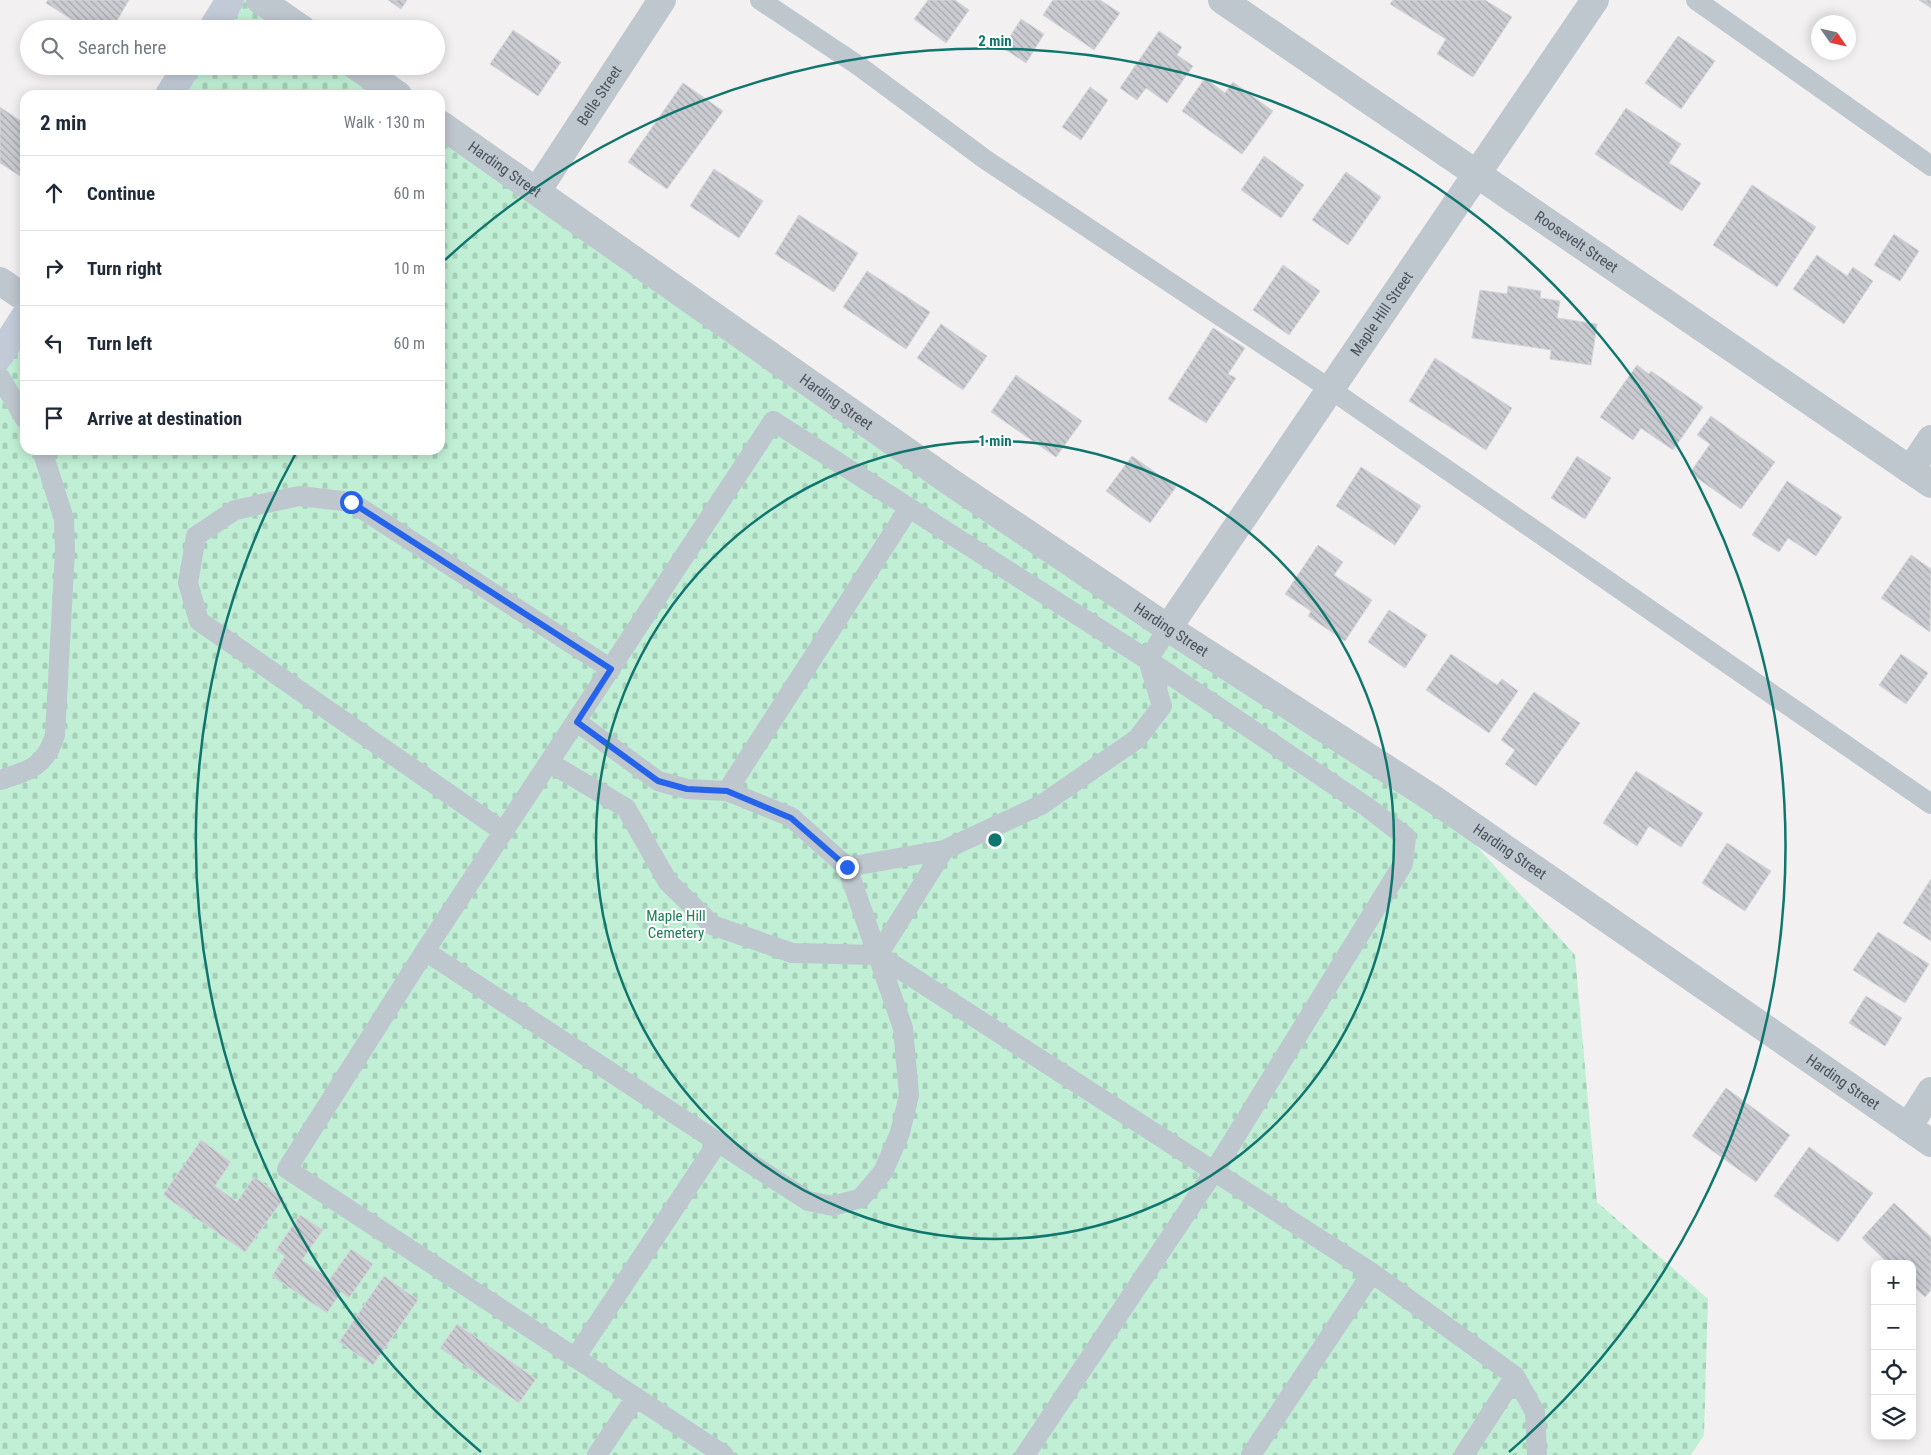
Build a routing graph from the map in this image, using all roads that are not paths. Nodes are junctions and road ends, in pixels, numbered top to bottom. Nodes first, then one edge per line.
1 (230, 0) edge
2 (260, 0) edge
3 (662, 0) edge
4 (760, 0) edge
5 (1222, 0) edge
6 (1595, 0) edge
7 (1696, 0) edge
8 (218, 20) edge
9 (289, 20) edge
10 (181, 75) edge
11 (369, 75) edge
12 (172, 90) edge
13 (391, 90) edge
14 (445, 127) edge
15 (1931, 166) edge
16 (1476, 173) junction
17 (537, 191) junction
18 (0, 281) edge
19 (20, 295) edge
20 (20, 324) edge
21 (0, 355) edge
22 (0, 377) edge
23 (1330, 389) junction
24 (20, 411) edge
25 (1931, 439) edge
26 (44, 455) edge
27 (1921, 477) edge
28 (909, 508) junction
29 (1168, 628) junction
30 (1148, 660) junction
31 (611, 669) junction
32 (577, 722) junction
33 (550, 763) junction
34 (0, 780) edge
35 (727, 791) junction
36 (1931, 804) edge
37 (504, 832) junction
38 (944, 850) junction
39 (847, 867) junction
40 (425, 952) junction
41 (878, 954) junction
42 (1931, 1091) edge
43 (1908, 1127) junction
44 (718, 1142) junction
45 (1931, 1143) edge
46 (1215, 1170) junction
47 (1372, 1273) junction
48 (575, 1358) junction
49 (1515, 1376) junction
50 (636, 1397) junction
51 (597, 1455) edge
52 (724, 1455) edge
53 (1025, 1455) edge
54 (1250, 1455) edge
55 (1464, 1455) edge
56 (1537, 1455) edge

1 - 8 street
2 - 9 street
3 - 17 street, Belle Street
4 - 23 lane
5 - 16 street, Roosevelt Street
6 - 16 street, Maple Hill Street
7 - 15 lane
10 - 12 street
11 - 13 street
14 - 17 street, Harding Street
16 - 23 street, Maple Hill Street
16 - 27 street, Roosevelt Street
17 - 29 street, Harding Street
18 - 19 street
20 - 21 street
22 - 24 lane
23 - 29 street, Maple Hill Street
23 - 36 lane
25 - 27 street
26 - 34 lane
28 - 30 lane
28 - 31 lane
28 - 35 lane
29 - 30 lane
29 - 43 street, Harding Street
30 - 38 lane
30 - 46 lane
31 - 32 lane
31 - 37 lane
32 - 33 lane
32 - 35 lane
33 - 37 lane
33 - 41 lane
35 - 39 lane
37 - 40 lane
38 - 39 lane
38 - 41 lane
39 - 41 lane
40 - 44 lane
40 - 48 lane
41 - 44 lane
41 - 46 lane
42 - 43 street
43 - 45 street, Harding Street
44 - 48 lane
46 - 47 lane
46 - 53 lane
47 - 49 lane
47 - 54 lane
48 - 50 lane
49 - 55 lane
49 - 56 lane
50 - 51 lane
50 - 52 lane

